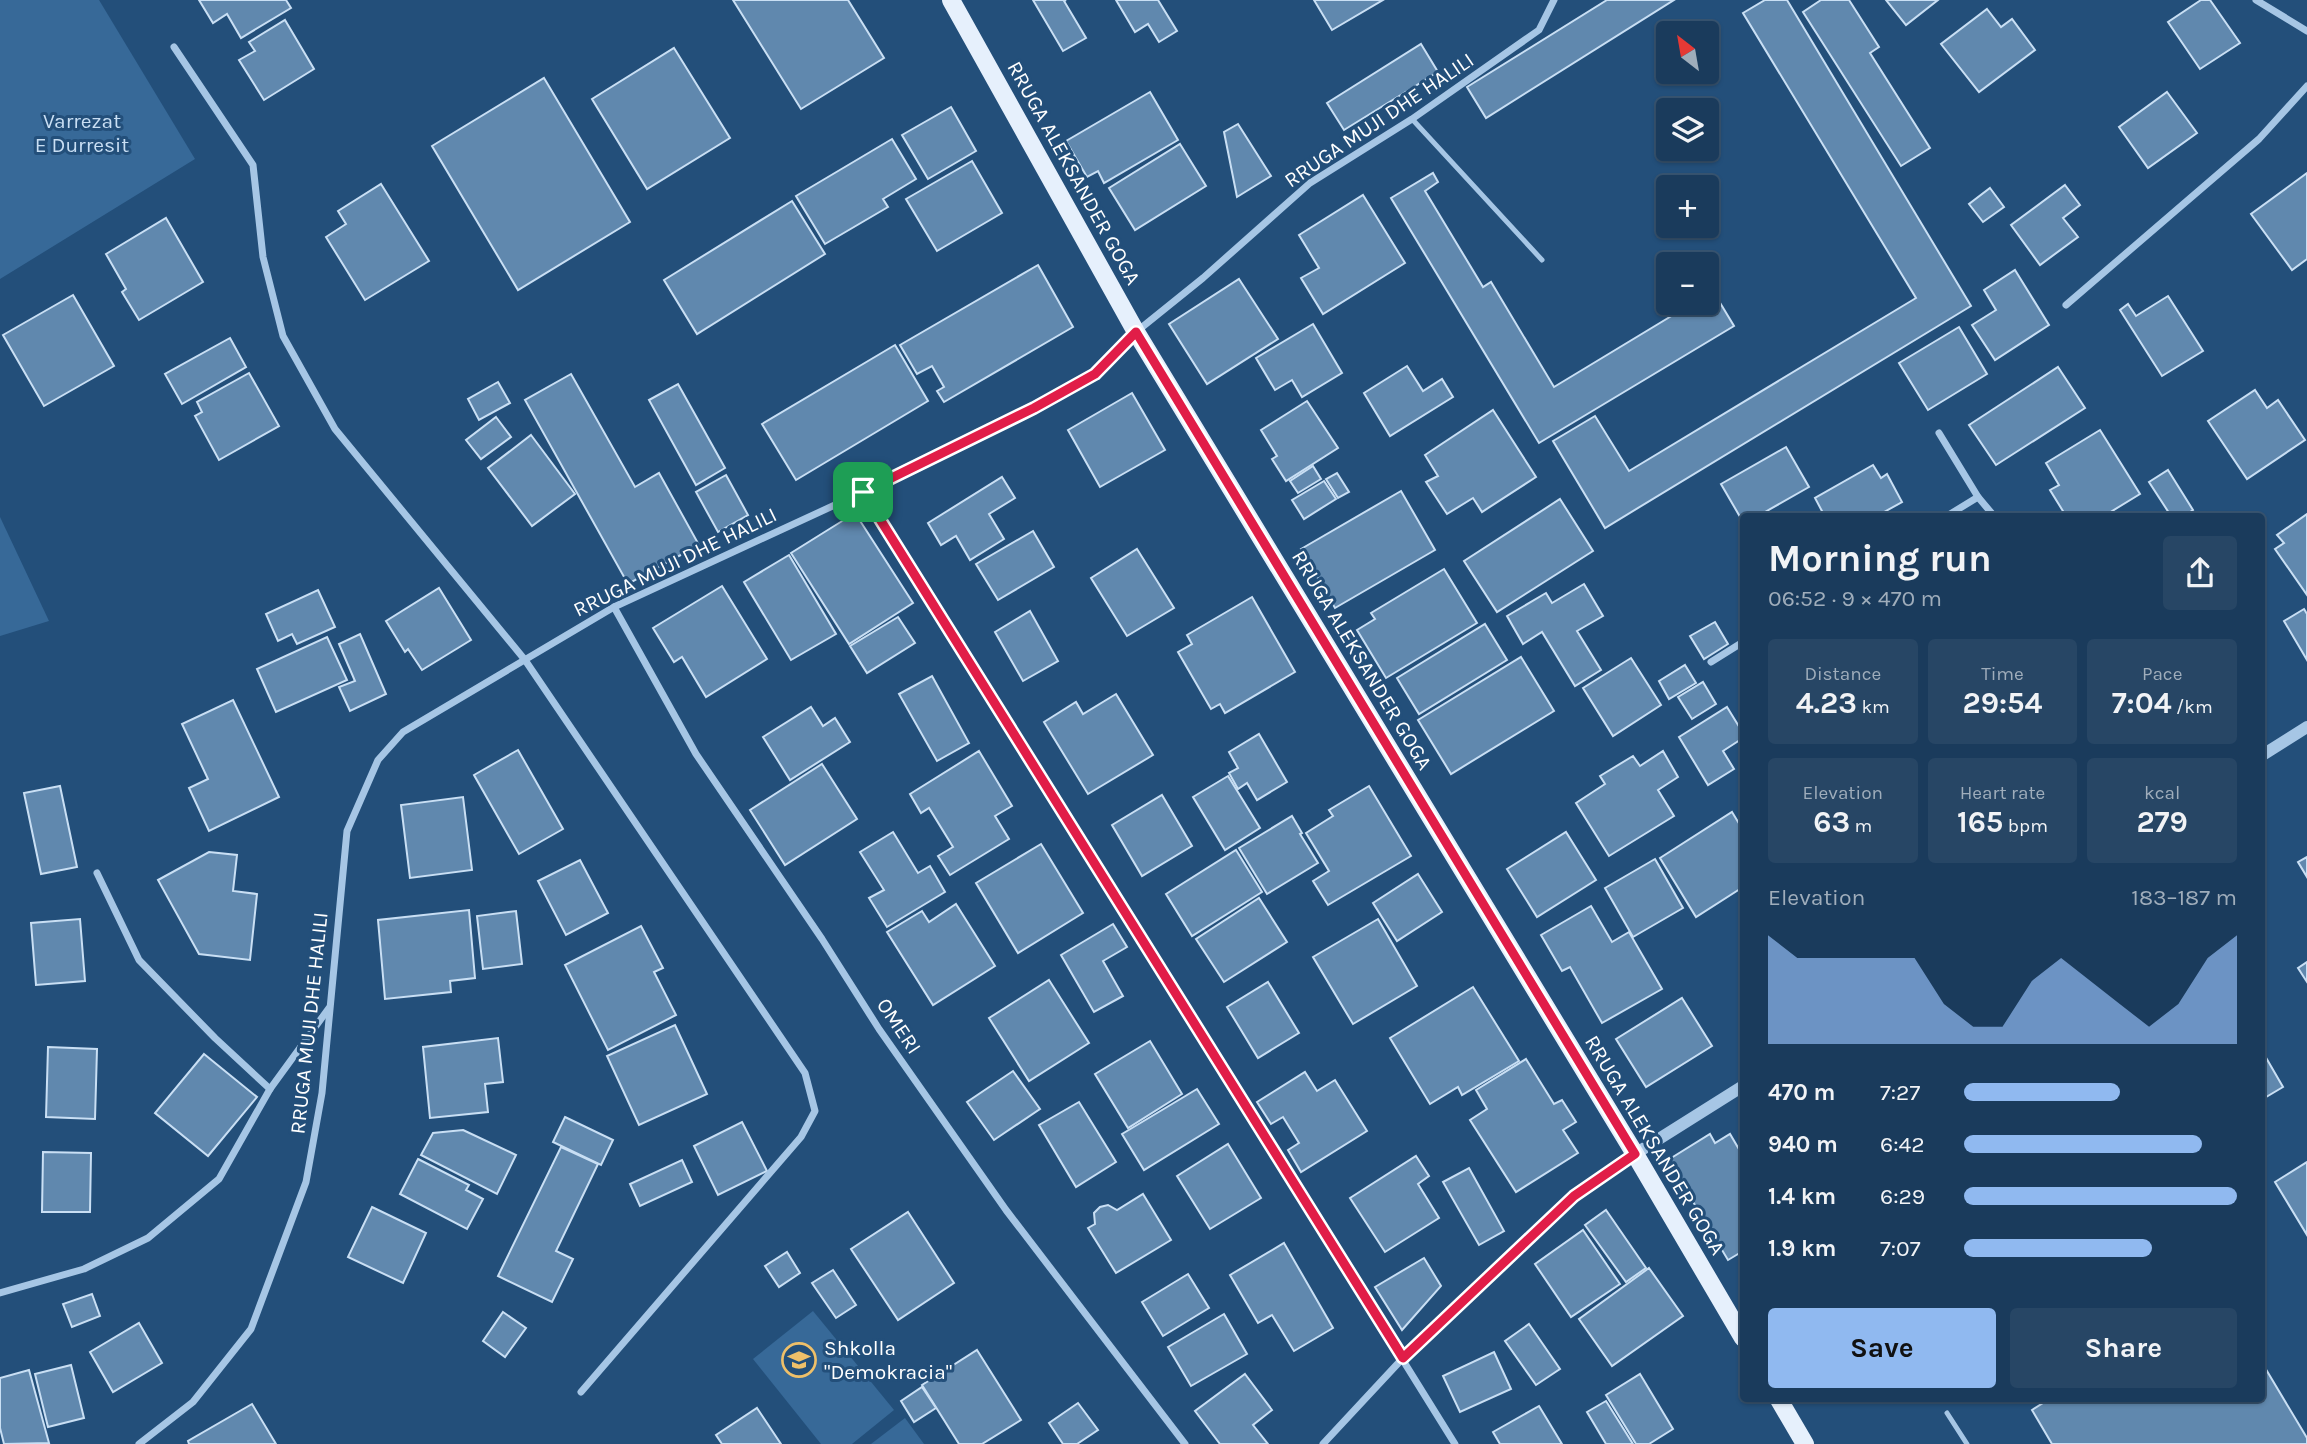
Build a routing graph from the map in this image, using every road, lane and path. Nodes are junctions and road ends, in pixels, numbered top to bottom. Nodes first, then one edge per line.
1 (951, 0) edge
2 (1555, 0) edge
3 (2256, 0) edge
4 (2307, 31) edge
5 (174, 47) dead end
6 (2307, 86) edge
7 (1412, 119) junction
8 (1542, 260) dead end
9 (2066, 305) dead end
10 (1136, 332) junction
11 (1939, 433) dead end
12 (863, 492) junction
13 (1978, 497) junction
14 (1952, 513) edge
15 (1991, 513) edge
16 (614, 607) junction
17 (1740, 644) edge
18 (525, 660) junction
19 (1711, 662) dead end
20 (2307, 727) edge
21 (2265, 753) edge
22 (97, 873) dead end
23 (329, 1007) junction
24 (270, 1088) junction
25 (1740, 1088) edge
26 (1635, 1154) junction
27 (1, 1292) edge
28 (1740, 1333) edge
29 (1403, 1358) junction
30 (581, 1392) dead end
31 (1781, 1402) edge
32 (1947, 1413) dead end
33 (139, 1444) edge
34 (1185, 1444) edge
35 (1323, 1444) edge
36 (1455, 1444) edge
37 (1805, 1444) edge
38 (1967, 1444) edge

1 - 10 main road, RRUGA ALEKSANDER GOGA
2 - 7 street, RRUGA MUJI DHE HALILI
3 - 4 street
5 - 18 street
6 - 9 street
7 - 8 lane
7 - 10 street, RRUGA MUJI DHE HALILI
10 - 12 street, RRUGA MUJI DHE HALILI
10 - 26 main road, RRUGA ALEKSANDER GOGA
11 - 13 street
12 - 16 street, RRUGA MUJI DHE HALILI
12 - 29 street
13 - 14 street
13 - 15 street
16 - 18 street, RRUGA MUJI DHE HALILI
16 - 34 street, OMERI
17 - 19 street
18 - 23 street, RRUGA MUJI DHE HALILI
18 - 30 street
20 - 21 street
22 - 24 street
23 - 24 street
23 - 33 street, RRUGA MUJI DHE HALILI
24 - 27 street
25 - 26 street
26 - 28 main road, RRUGA ALEKSANDER GOGA
26 - 29 street
29 - 35 street
29 - 36 street
31 - 37 main road
32 - 38 lane

